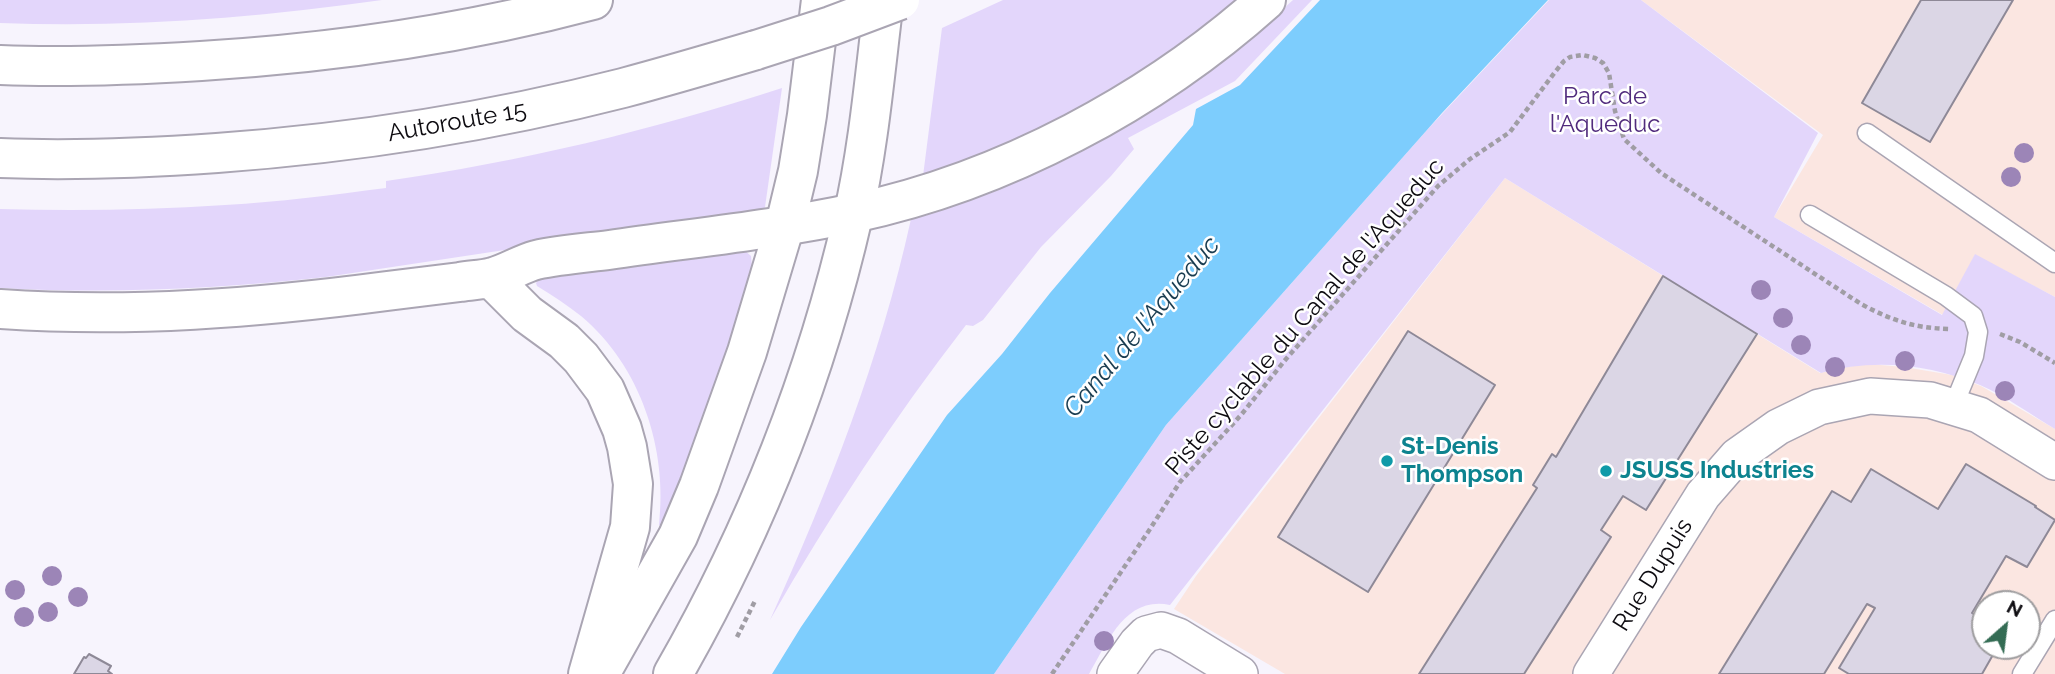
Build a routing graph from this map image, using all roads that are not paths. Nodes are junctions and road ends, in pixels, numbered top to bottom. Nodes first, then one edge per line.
1 (593, 0) edge
2 (821, 0) edge
3 (884, 0) edge
4 (900, 0) edge
5 (1266, 0) edge
6 (0, 65) edge
7 (1867, 133) dead end
8 (0, 158) edge
9 (853, 213) junction
10 (1810, 215) dead end
11 (785, 225) junction
12 (2055, 263) edge
13 (491, 278) junction
14 (0, 309) edge
15 (1954, 407) junction
16 (2055, 462) edge
17 (2055, 620) edge
18 (588, 674) edge
19 (600, 674) edge
20 (673, 674) edge
21 (1115, 674) edge
22 (1240, 674) edge
23 (1591, 674) edge
24 (2022, 674) edge

1 - 6 main road
2 - 11 main road
3 - 9 main road
4 - 8 main road, Autoroute 15, bridge
5 - 9 main road
7 - 12 lane
9 - 11 main road
9 - 20 main road
10 - 15 lane
11 - 13 main road
11 - 19 main road
13 - 14 main road
13 - 18 main road
15 - 16 street, Rue Dupuis
15 - 23 street, Rue Dupuis
17 - 24 lane
21 - 22 street

